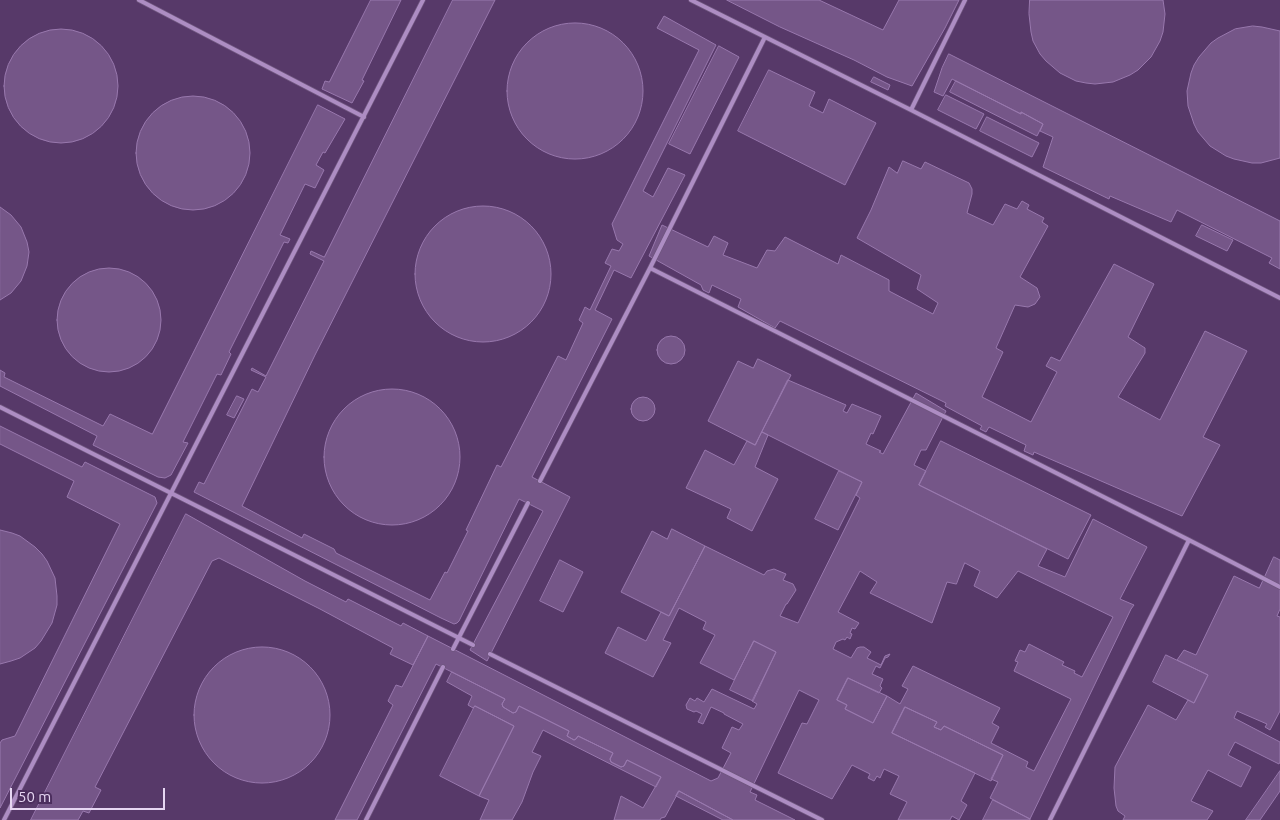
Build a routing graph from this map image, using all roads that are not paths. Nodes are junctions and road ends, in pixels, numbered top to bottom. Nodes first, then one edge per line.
1 (139, 0) edge
2 (424, 0) edge
3 (691, 0) edge
4 (965, 0) edge
5 (765, 37) junction
6 (911, 110) junction
7 (364, 117) junction
8 (650, 268) junction
9 (1280, 298) edge
10 (0, 407) edge
11 (540, 481) dead end
12 (172, 493) junction
13 (528, 503) dead end
14 (1189, 540) junction
15 (1280, 587) edge
16 (458, 637) junction
17 (473, 645) dead end
18 (453, 649) dead end
19 (490, 654) dead end
20 (443, 668) dead end
21 (4, 820) edge
22 (366, 820) edge
23 (822, 820) edge
24 (1050, 820) edge

1 - 7 lane
2 - 7 lane
3 - 5 lane
4 - 6 lane
5 - 6 lane
5 - 8 lane
6 - 9 lane
7 - 12 lane
8 - 11 lane
8 - 14 lane
10 - 12 lane
12 - 16 lane
12 - 21 lane
13 - 16 lane
14 - 15 lane
14 - 24 lane
16 - 17 lane
16 - 18 lane
19 - 23 lane
20 - 22 lane

